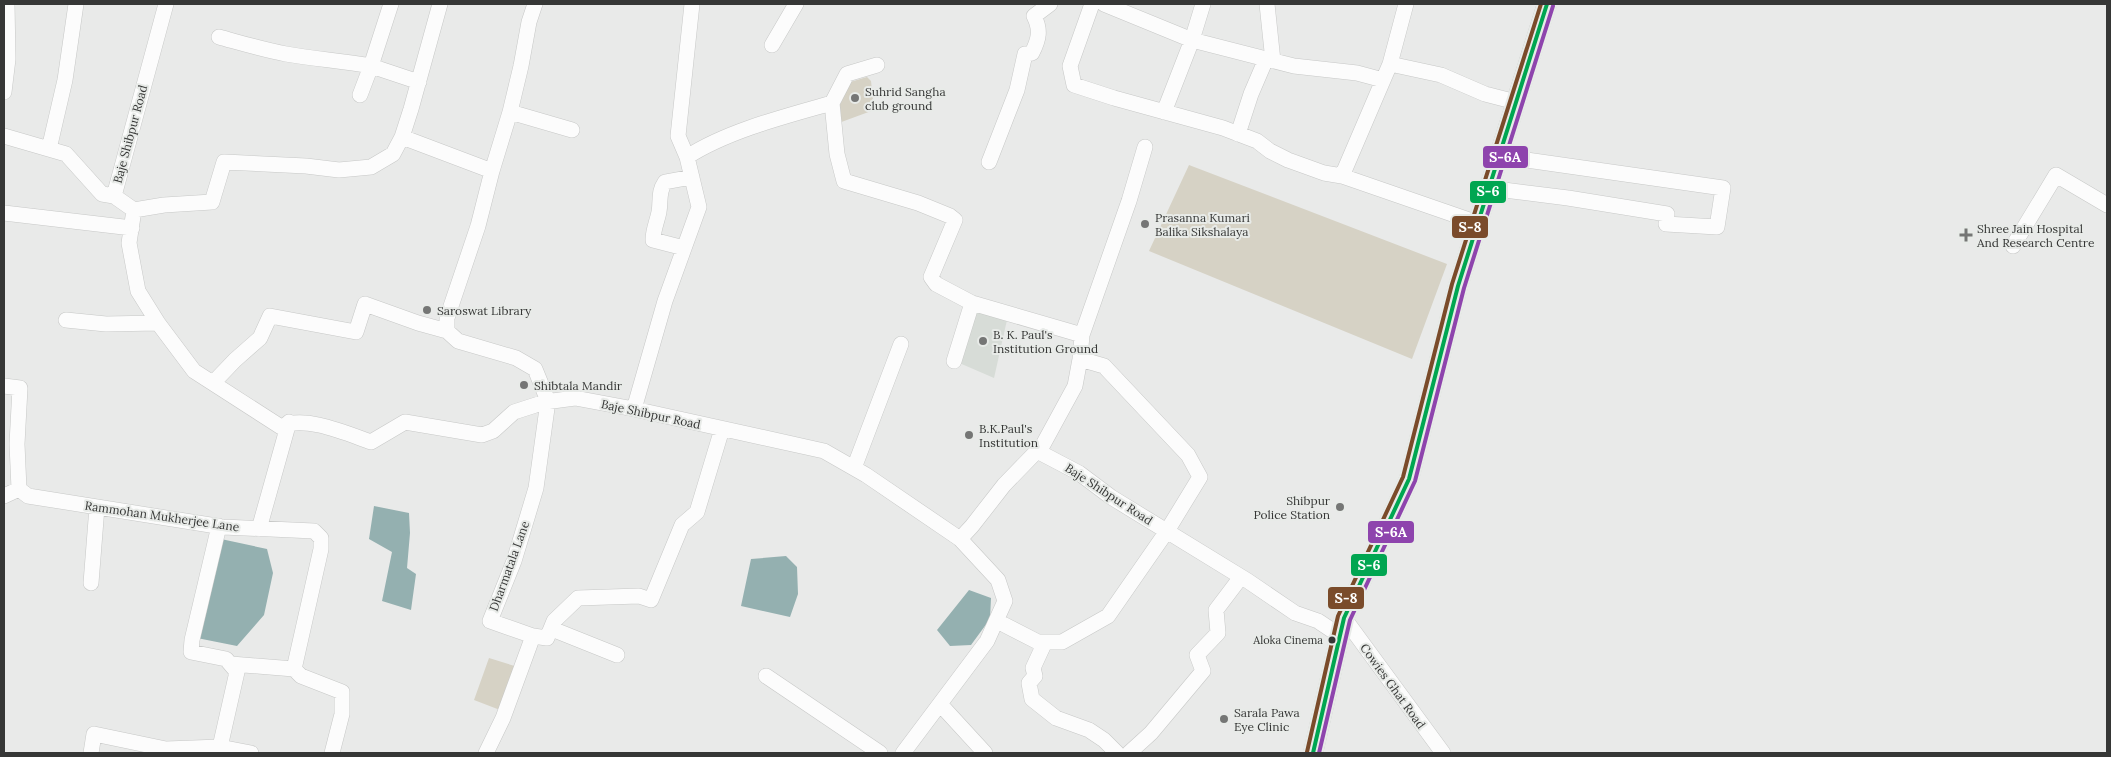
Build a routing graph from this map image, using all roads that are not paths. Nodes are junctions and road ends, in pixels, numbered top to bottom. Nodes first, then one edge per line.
1 (7, 4) edge
2 (76, 4) edge
3 (166, 4) edge
4 (391, 4) edge
5 (440, 4) edge
6 (535, 4) edge
7 (692, 4) edge
8 (796, 4) edge
9 (1050, 4) edge
10 (1092, 4) edge
11 (1104, 4) edge
12 (1202, 4) edge
13 (1266, 4) edge
14 (1406, 4) edge
15 (1547, 4) edge
16 (219, 37) dead end
17 (1192, 40) junction
18 (772, 45) dead end
19 (1268, 64) junction
20 (1390, 64) junction
21 (877, 65) dead end
22 (371, 66) junction
23 (1383, 80) junction
24 (419, 82) junction
25 (4, 92) edge
26 (360, 95) dead end
27 (1516, 102) junction
28 (832, 103) junction
29 (510, 112) junction
30 (1164, 112) junction
31 (572, 130) dead end
32 (1238, 134) junction
33 (4, 136) edge
34 (402, 137) junction
35 (1144, 147) dead end
36 (49, 149) junction
37 (1498, 156) junction
38 (687, 157) junction
39 (989, 162) dead end
40 (492, 171) junction
41 (1342, 176) junction
42 (692, 177) junction
43 (1488, 188) junction
44 (114, 196) junction
45 (2107, 205) edge
46 (134, 210) junction
47 (4, 213) edge
48 (1478, 223) junction
49 (132, 228) junction
50 (2012, 246) dead end
51 (684, 248) junction
52 (972, 303) junction
53 (66, 320) dead end
54 (158, 324) junction
55 (447, 331) junction
56 (1082, 335) junction
57 (901, 344) dead end
58 (1080, 360) junction
59 (954, 361) dead end
60 (213, 383) junction
61 (4, 386) edge
62 (548, 401) junction
63 (634, 409) junction
64 (289, 422) junction
65 (722, 429) junction
66 (1039, 452) junction
67 (11, 454) edge
68 (854, 468) junction
69 (19, 489) junction
70 (4, 496) edge
71 (97, 507) junction
72 (219, 526) junction
73 (259, 529) junction
74 (1167, 531) junction
75 (960, 539) junction
76 (1241, 577) junction
77 (90, 583) dead end
78 (997, 621) junction
79 (1342, 626) junction
80 (552, 630) junction
81 (533, 636) junction
82 (1045, 642) junction
83 (617, 655) dead end
84 (231, 664) junction
85 (294, 669) junction
86 (766, 676) dead end
87 (940, 704) junction
88 (220, 747) junction
89 (163, 751) edge
90 (91, 753) edge
91 (250, 753) edge
92 (332, 753) edge
93 (486, 753) edge
94 (880, 753) edge
95 (903, 753) edge
96 (985, 753) edge
97 (1117, 753) edge
98 (1129, 753) edge
99 (1313, 753) edge
100 (1443, 753) edge

1 - 25 street
2 - 36 street
3 - 44 street, Baje Shibpur Road
4 - 22 street
5 - 24 street
6 - 29 street
7 - 38 street
8 - 18 street
9 - 39 street
10 - 30 street
11 - 17 street
12 - 17 street
13 - 19 street
14 - 20 street
15 - 27 main road
16 - 22 street
17 - 19 street
17 - 30 street
19 - 23 street
19 - 32 street
20 - 23 street
20 - 27 street
21 - 28 street
22 - 24 street
22 - 26 street
23 - 41 street
24 - 34 street
27 - 37 main road
28 - 38 street
28 - 52 street
29 - 31 street
29 - 40 street
30 - 32 street
32 - 41 street
33 - 36 street
34 - 40 street
34 - 46 street
35 - 56 street
36 - 44 street
37 - 43 main road
37 - 43 street
38 - 42 street
40 - 55 street
41 - 48 street
42 - 51 street
42 - 51 street
43 - 48 main road
44 - 46 street, Baje Shibpur Road
45 - 50 street
46 - 49 street, Baje Shibpur Road
47 - 49 street
48 - 79 main road
49 - 54 street, Baje Shibpur Road
51 - 63 street
52 - 56 street
52 - 59 street
53 - 54 street
54 - 60 street, Baje Shibpur Road
55 - 60 street
55 - 62 street
56 - 58 street
57 - 68 street
58 - 66 street
58 - 74 street
60 - 64 street, Baje Shibpur Road
61 - 67 street
62 - 63 street, Baje Shibpur Road
62 - 64 street, Baje Shibpur Road
62 - 81 street, Dharmatala Lane
63 - 65 street, Baje Shibpur Road
64 - 73 street
65 - 68 street, Baje Shibpur Road
65 - 80 street
66 - 74 street, Baje Shibpur Road
66 - 75 street
67 - 69 street
68 - 75 street, Baje Shibpur Road
69 - 70 street
69 - 71 street, Rammohan Mukherjee Lane
71 - 72 street, Rammohan Mukherjee Lane
71 - 77 street
72 - 73 street, Rammohan Mukherjee Lane
72 - 84 street
73 - 85 street, Rammohan Mukherjee Lane
74 - 76 street, Baje Shibpur Road
74 - 82 street
75 - 78 street, Baje Shibpur Road
76 - 79 street, Baje Shibpur Road
76 - 98 street
78 - 82 street
78 - 87 street, Baje Shibpur Road
79 - 99 main road
79 - 100 street, Cowies Ghat Road
80 - 81 street
80 - 83 street
81 - 93 street
82 - 97 street
84 - 85 street
84 - 88 street
85 - 92 street
86 - 94 street
87 - 95 street, Baje Shibpur Road
87 - 96 street
88 - 89 street
88 - 91 street
89 - 90 street

